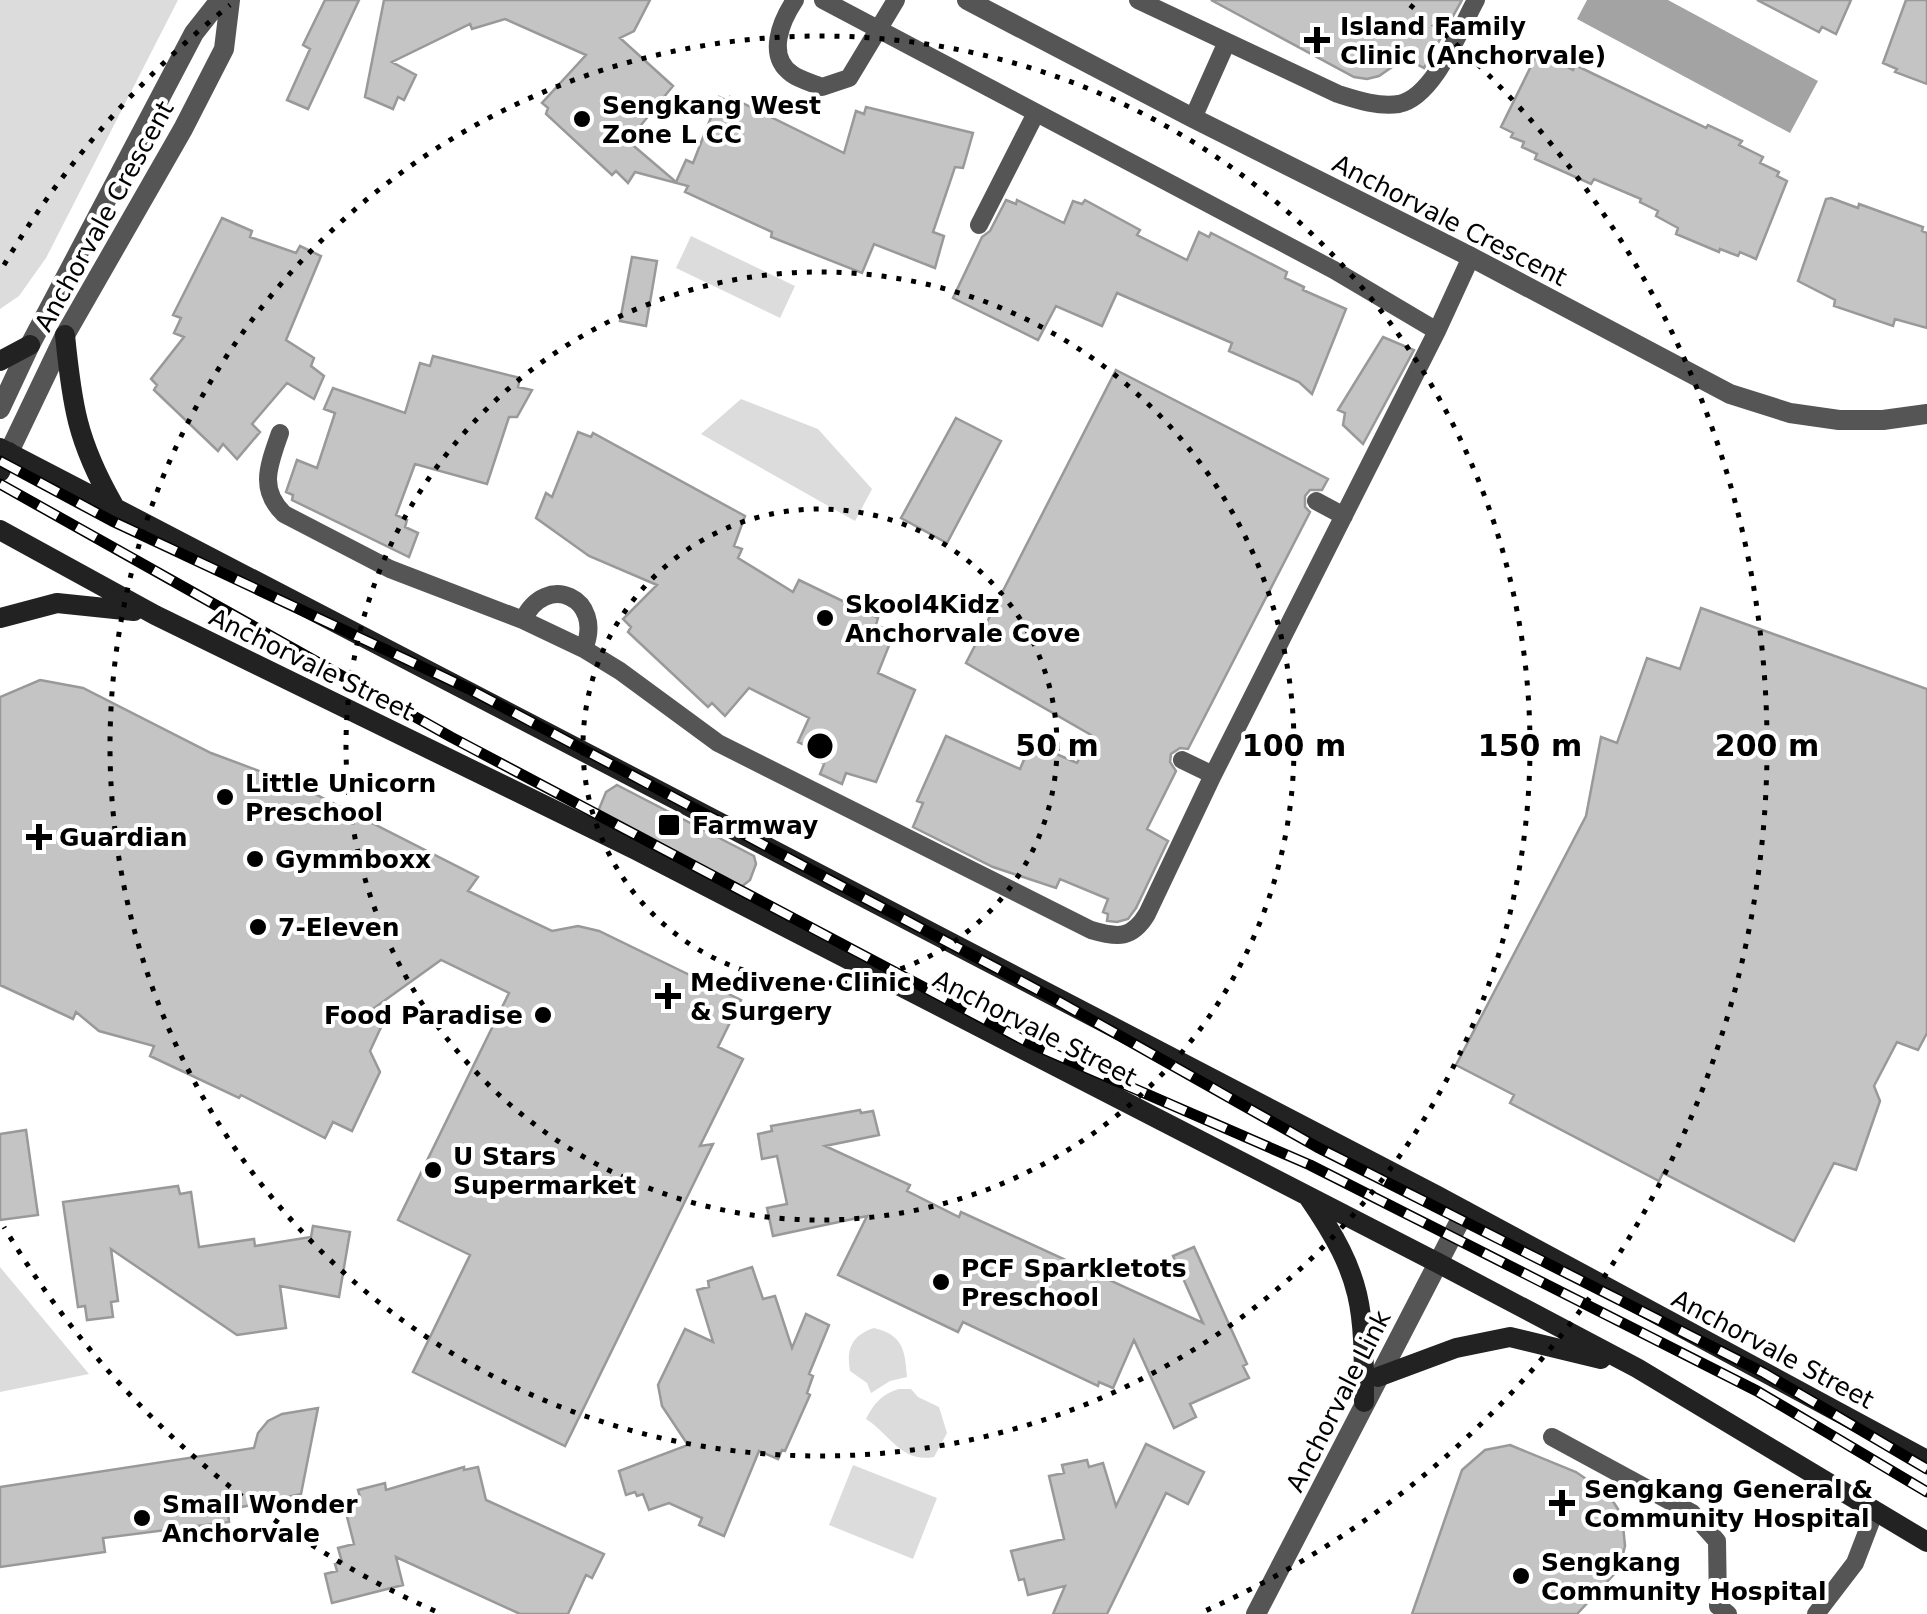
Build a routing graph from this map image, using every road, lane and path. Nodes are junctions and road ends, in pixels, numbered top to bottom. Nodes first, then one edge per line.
1 (220, 0) edge
2 (230, 0) edge
3 (795, 0) edge
4 (823, 0) edge
5 (896, 0) edge
6 (967, 0) edge
7 (1138, 0) edge
8 (1476, 0) edge
9 (880, 30) junction
10 (1226, 44) junction
11 (1036, 113) junction
12 (1193, 118) junction
13 (979, 225) dead end
14 (1471, 257) junction
15 (1438, 331) junction
16 (65, 335) junction
17 (30, 345) junction
18 (0, 360) edge
19 (0, 410) edge
20 (1927, 414) edge
21 (280, 433) dead end
22 (4, 450) edge
23 (0, 472) edge
24 (1316, 501) dead end
25 (114, 504) junction
26 (1344, 516) junction
27 (0, 530) edge
28 (155, 614) junction
29 (0, 618) edge
30 (522, 620) junction
31 (584, 649) junction
32 (1182, 760) dead end
33 (1212, 775) junction
34 (1306, 1194) junction
35 (1465, 1210) junction
36 (1438, 1263) junction
37 (1637, 1368) junction
38 (1378, 1377) junction
39 (1364, 1402) junction
40 (1552, 1437) dead end
41 (1927, 1460) edge
42 (1875, 1511) junction
43 (1927, 1542) edge
44 (1256, 1614) edge
45 (1728, 1614) edge
46 (1816, 1614) edge

1 - 17 street, Anchorvale Crescent
2 - 16 street, Anchorvale Crescent
3 - 9 lane
4 - 9 lane
5 - 9 lane
6 - 12 street, Anchorvale Crescent
7 - 10 lane
8 - 10 lane
9 - 11 lane
10 - 12 lane
11 - 13 lane
11 - 15 lane
12 - 14 street, Anchorvale Crescent
14 - 15 lane
14 - 20 street, Anchorvale Crescent
15 - 26 lane
16 - 22 street, Anchorvale Crescent
16 - 25 street
17 - 18 street
17 - 19 street, Anchorvale Crescent
21 - 30 lane
22 - 23 street
22 - 25 street, Anchorvale Street
24 - 26 lane
25 - 35 street, Anchorvale Street
26 - 33 lane
27 - 28 street, Anchorvale Street
28 - 29 street
28 - 34 street, Anchorvale Street
30 - 31 lane
30 - 31 lane
31 - 33 lane
32 - 33 lane
34 - 36 street, Anchorvale Street
34 - 39 street
35 - 36 street, Anchorvale Link
35 - 41 street, Anchorvale Street
36 - 37 street, Anchorvale Street
36 - 38 street, Anchorvale Link
37 - 38 street
37 - 42 street, Anchorvale Street
38 - 39 street, Anchorvale Link
39 - 44 street, Anchorvale Link
40 - 45 lane
42 - 43 street, Anchorvale Street
42 - 46 lane

